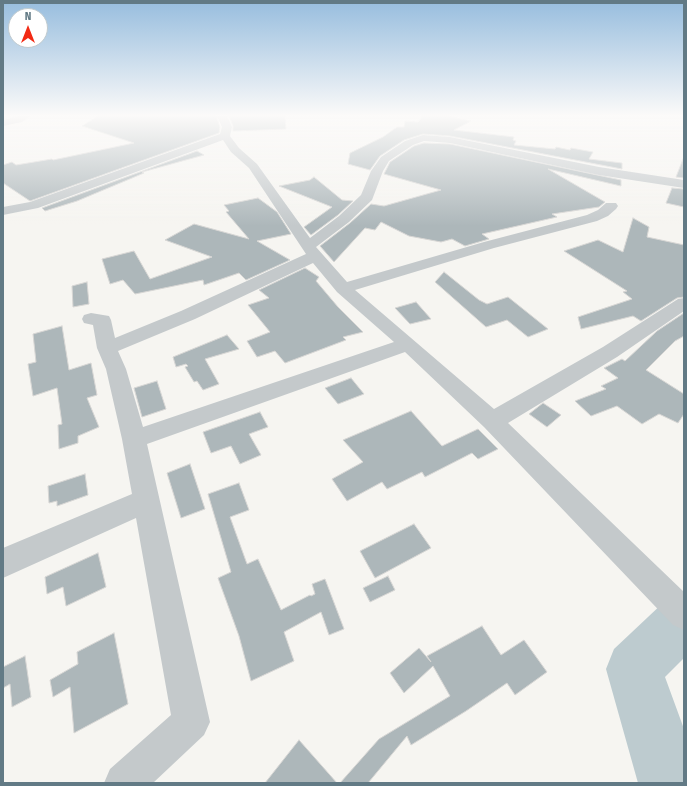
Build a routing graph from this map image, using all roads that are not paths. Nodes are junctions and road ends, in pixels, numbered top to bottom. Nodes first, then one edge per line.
1 (159, 153) edge
2 (239, 153) edge
3 (394, 153) edge
4 (513, 153) edge
5 (684, 184) edge
6 (611, 206) dead end
7 (3, 211) edge
8 (312, 251) junction
9 (343, 288) junction
10 (684, 303) edge
11 (91, 319) dead end
12 (408, 344) junction
13 (107, 348) junction
14 (492, 421) junction
15 (134, 439) junction
16 (147, 500) junction
17 (3, 563) edge
18 (677, 608) edge
19 (124, 783) edge

1 - 7 street
2 - 8 street
3 - 8 street
4 - 5 street
6 - 9 street
8 - 9 street
8 - 13 street
9 - 12 street
10 - 14 street
11 - 13 street
12 - 14 street
12 - 15 street
13 - 15 street
14 - 18 street
15 - 16 street
16 - 17 street
16 - 19 street

